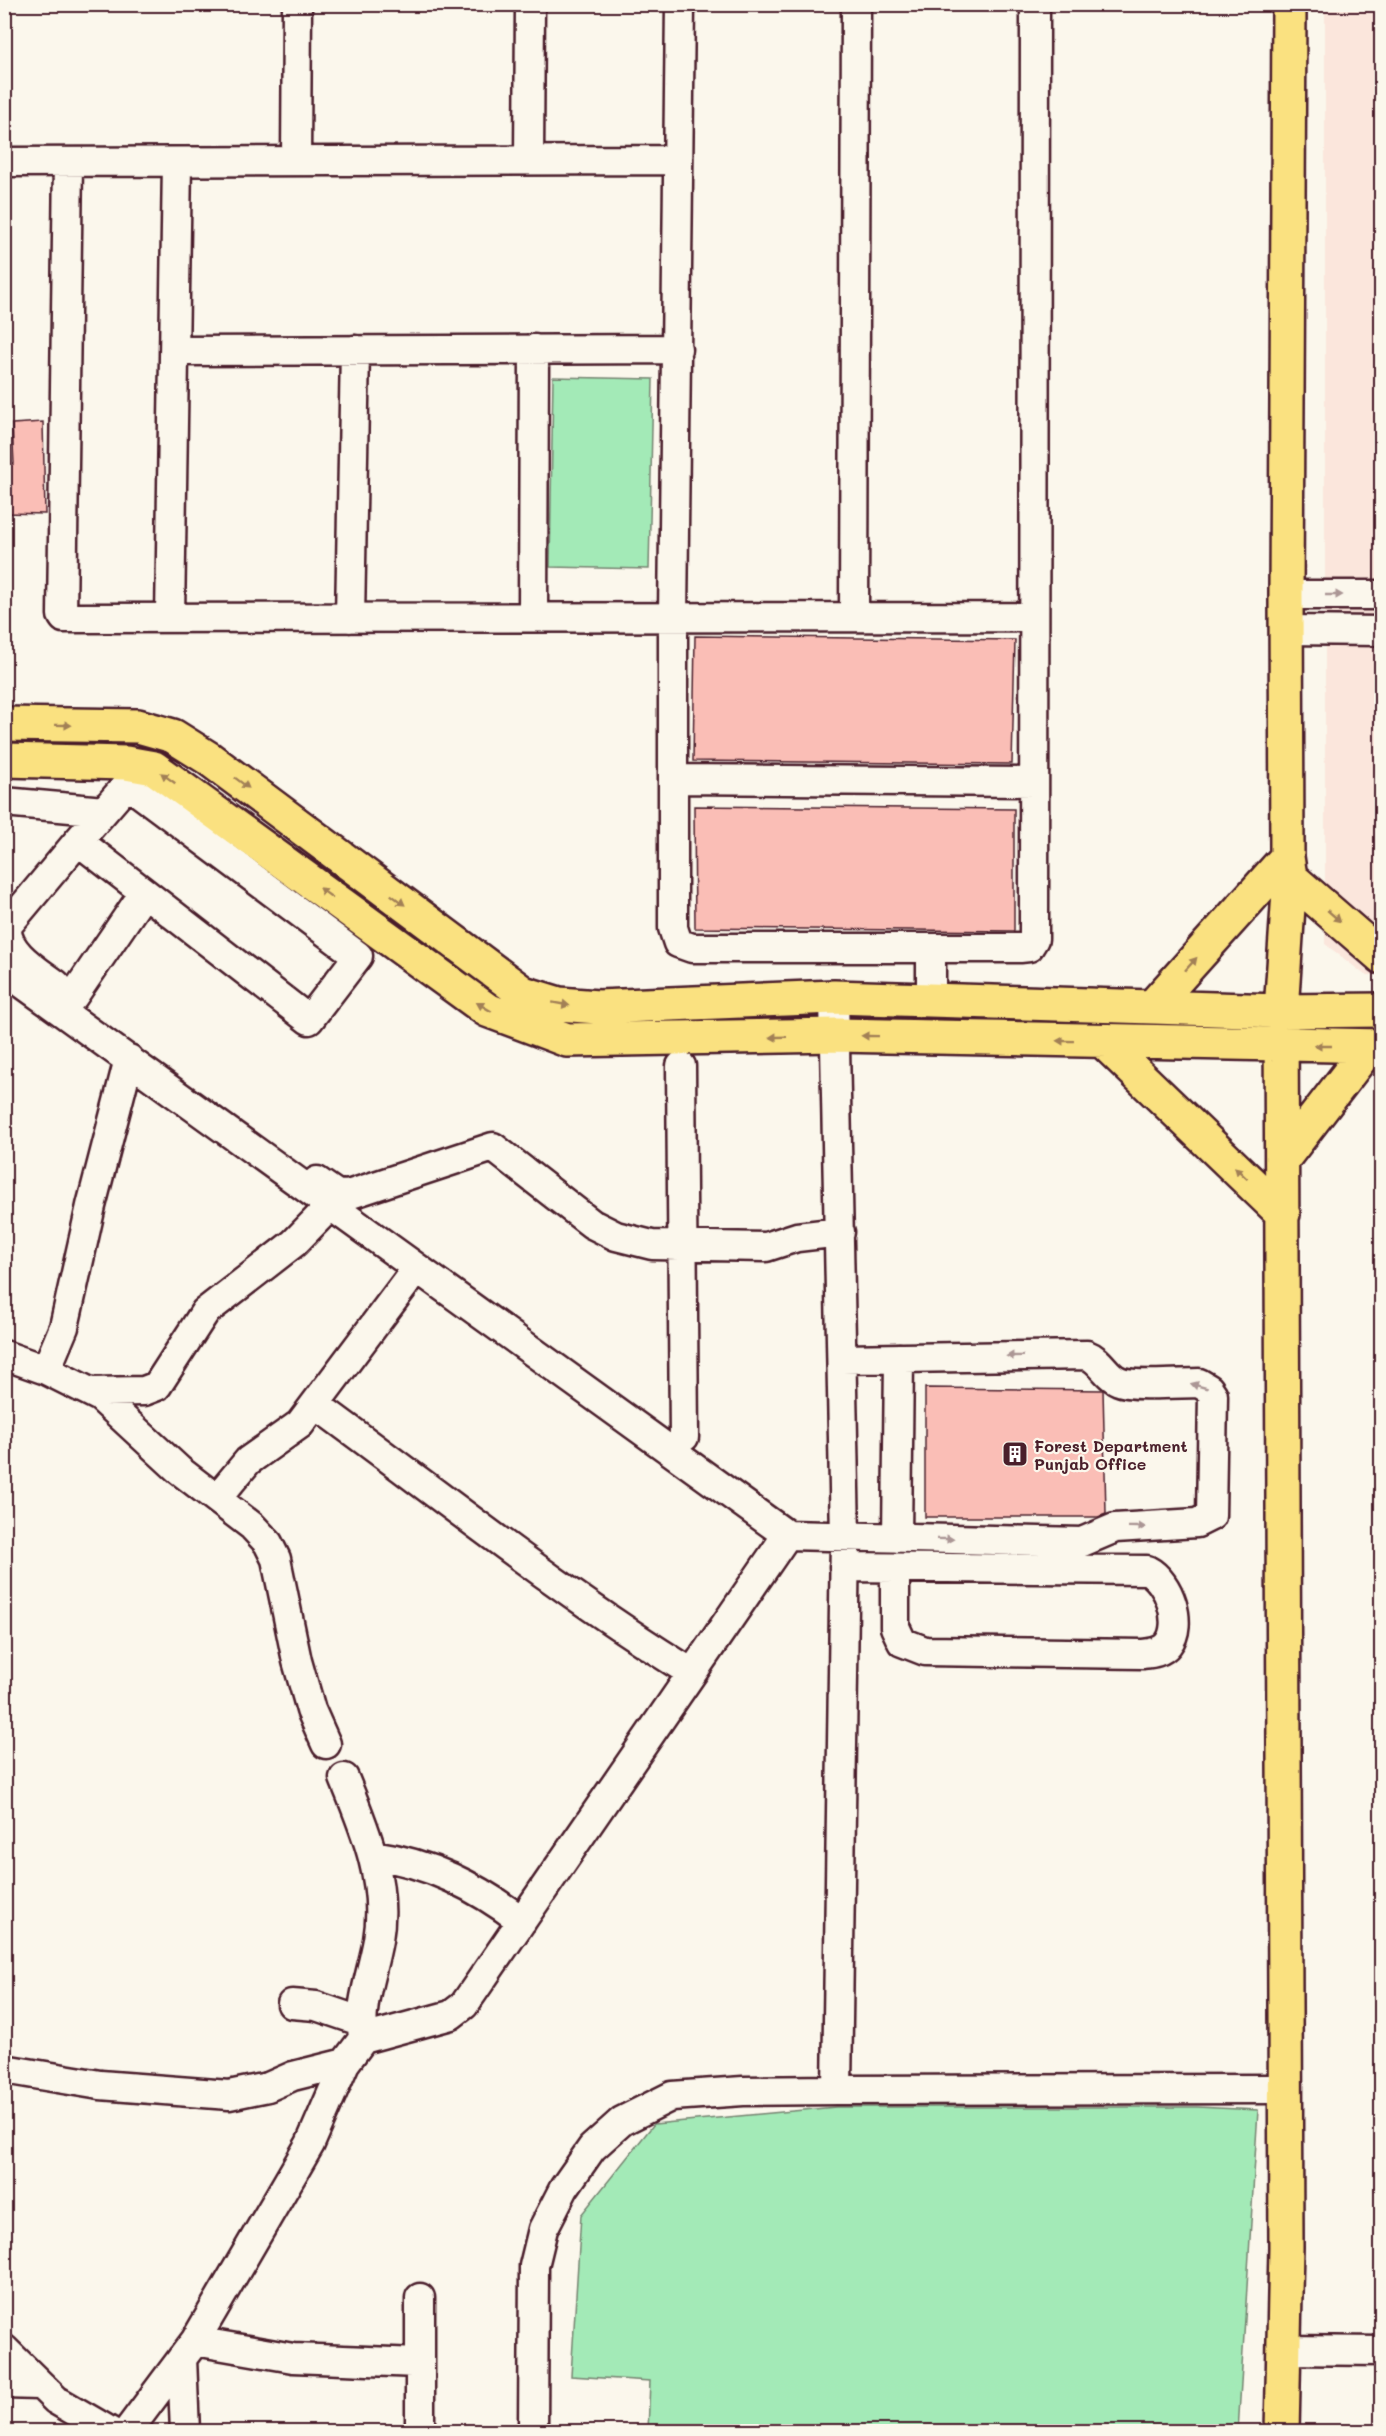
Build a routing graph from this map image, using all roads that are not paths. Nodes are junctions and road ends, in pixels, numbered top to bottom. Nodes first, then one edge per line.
1 (297, 4) edge
2 (530, 4) edge
3 (680, 4) edge
4 (856, 4) edge
5 (1035, 4) edge
6 (1289, 4) edge
7 (678, 159) junction
8 (529, 160) junction
9 (296, 161) junction
10 (4, 162) edge
11 (68, 162) junction
12 (177, 162) junction
13 (534, 349) junction
14 (677, 349) junction
15 (355, 350) junction
16 (175, 351) junction
17 (1286, 595) junction
18 (1382, 595) edge
19 (673, 617) junction
20 (854, 617) junction
21 (1032, 617) junction
22 (170, 618) junction
23 (350, 618) junction
24 (533, 618) junction
25 (1286, 630) junction
26 (1382, 631) edge
27 (4, 724) edge
28 (4, 760) edge
29 (674, 779) junction
30 (1034, 782) junction
31 (4, 802) edge
32 (104, 811) junction
33 (78, 841) junction
34 (1289, 867) junction
35 (144, 893) junction
36 (930, 948) junction
37 (1382, 957) edge
38 (4, 969) edge
39 (73, 997) junction
40 (834, 997) junction
41 (931, 1000) junction
42 (1152, 1007) junction
43 (1382, 1010) edge
44 (1281, 1011) junction
45 (836, 1035) junction
46 (1104, 1041) junction
47 (1282, 1046) junction
48 (1376, 1046) edge
49 (129, 1059) junction
50 (681, 1066) dead end
51 (1283, 1159) junction
52 (331, 1205) junction
53 (1283, 1214) junction
54 (840, 1243) junction
55 (682, 1247) junction
56 (417, 1268) junction
57 (4, 1355) edge
58 (899, 1358) junction
59 (842, 1359) junction
60 (46, 1370) junction
61 (91, 1392) junction
62 (315, 1404) junction
63 (684, 1437) dead end
64 (218, 1498) junction
65 (787, 1535) junction
66 (845, 1536) junction
67 (897, 1538) junction
68 (844, 1567) junction
69 (894, 1568) junction
70 (692, 1673) junction
71 (326, 1744) dead end
72 (344, 1778) dead end
73 (374, 1855) junction
74 (522, 1921) junction
75 (292, 2004) dead end
76 (362, 2030) junction
77 (345, 2063) junction
78 (4, 2069) edge
79 (837, 2090) junction
80 (1285, 2090) junction
81 (420, 2298) dead end
82 (4, 2349) edge
83 (189, 2349) junction
84 (1284, 2350) junction
85 (1382, 2351) edge
86 (418, 2363) junction
87 (4, 2384) edge
88 (38, 2385) junction
89 (111, 2432) edge
90 (127, 2432) edge
91 (185, 2432) edge
92 (420, 2432) edge
93 (533, 2432) edge
94 (1282, 2432) edge

1 - 9 street
2 - 8 street
3 - 7 street
4 - 20 street
5 - 21 street
6 - 17 main road
7 - 8 street
7 - 14 street
8 - 9 street
9 - 12 street
10 - 11 street
11 - 12 street
11 - 22 street
12 - 16 street
13 - 14 street
13 - 15 street
13 - 24 street
14 - 19 street
15 - 16 street
15 - 23 street
16 - 22 street
17 -> 18 street
17 - 25 main road
19 - 20 street
19 - 24 street
19 - 29 street
20 - 21 street
21 - 30 street
22 - 23 street
23 - 24 street
25 - 26 street
25 - 34 main road
27 -> 40 main road
45 -> 28 main road
29 - 30 street
29 - 36 street
30 - 36 street
31 - 32 street
32 - 33 street
32 - 35 street
33 - 35 street
33 - 39 street
34 -> 37 main road
42 -> 34 main road
34 - 44 main road
35 - 39 street
36 - 41 street
38 - 49 street
39 - 55 street
40 - 41 main road
40 - 45 street
41 - 42 main road
42 - 44 main road
43 - 44 main road
44 - 47 main road
46 -> 45 main road
45 - 54 street
46 - 47 main road
53 -> 46 main road
48 -> 47 main road
47 - 51 main road
48 - 51 main road
49 - 52 street
49 - 60 street
50 - 55 street
51 - 53 main road
52 - 56 street
52 - 61 street
53 - 80 main road
54 - 55 street
54 - 59 street
55 - 63 street
56 - 62 street
56 - 65 street
57 - 60 street
58 - 59 street
58 - 67 street
67 -> 58 street
59 - 66 street
60 - 61 street
61 - 64 street
62 - 64 street
62 - 70 street
64 - 71 street
65 - 66 street
65 - 70 street
66 - 67 street
66 - 68 street
68 - 69 street
68 - 79 street
69 - 69 street
70 - 74 street
72 - 73 street
73 - 74 street
73 - 76 street
74 - 76 street
75 - 76 street
76 - 77 street
77 - 78 street
77 - 83 street
79 - 80 street
79 - 93 street
80 - 84 main road
81 - 86 street
82 - 88 street
83 - 86 street
83 - 90 street
83 - 91 street
84 - 85 street
84 - 94 main road
86 - 92 street
87 - 88 street
88 - 89 street

